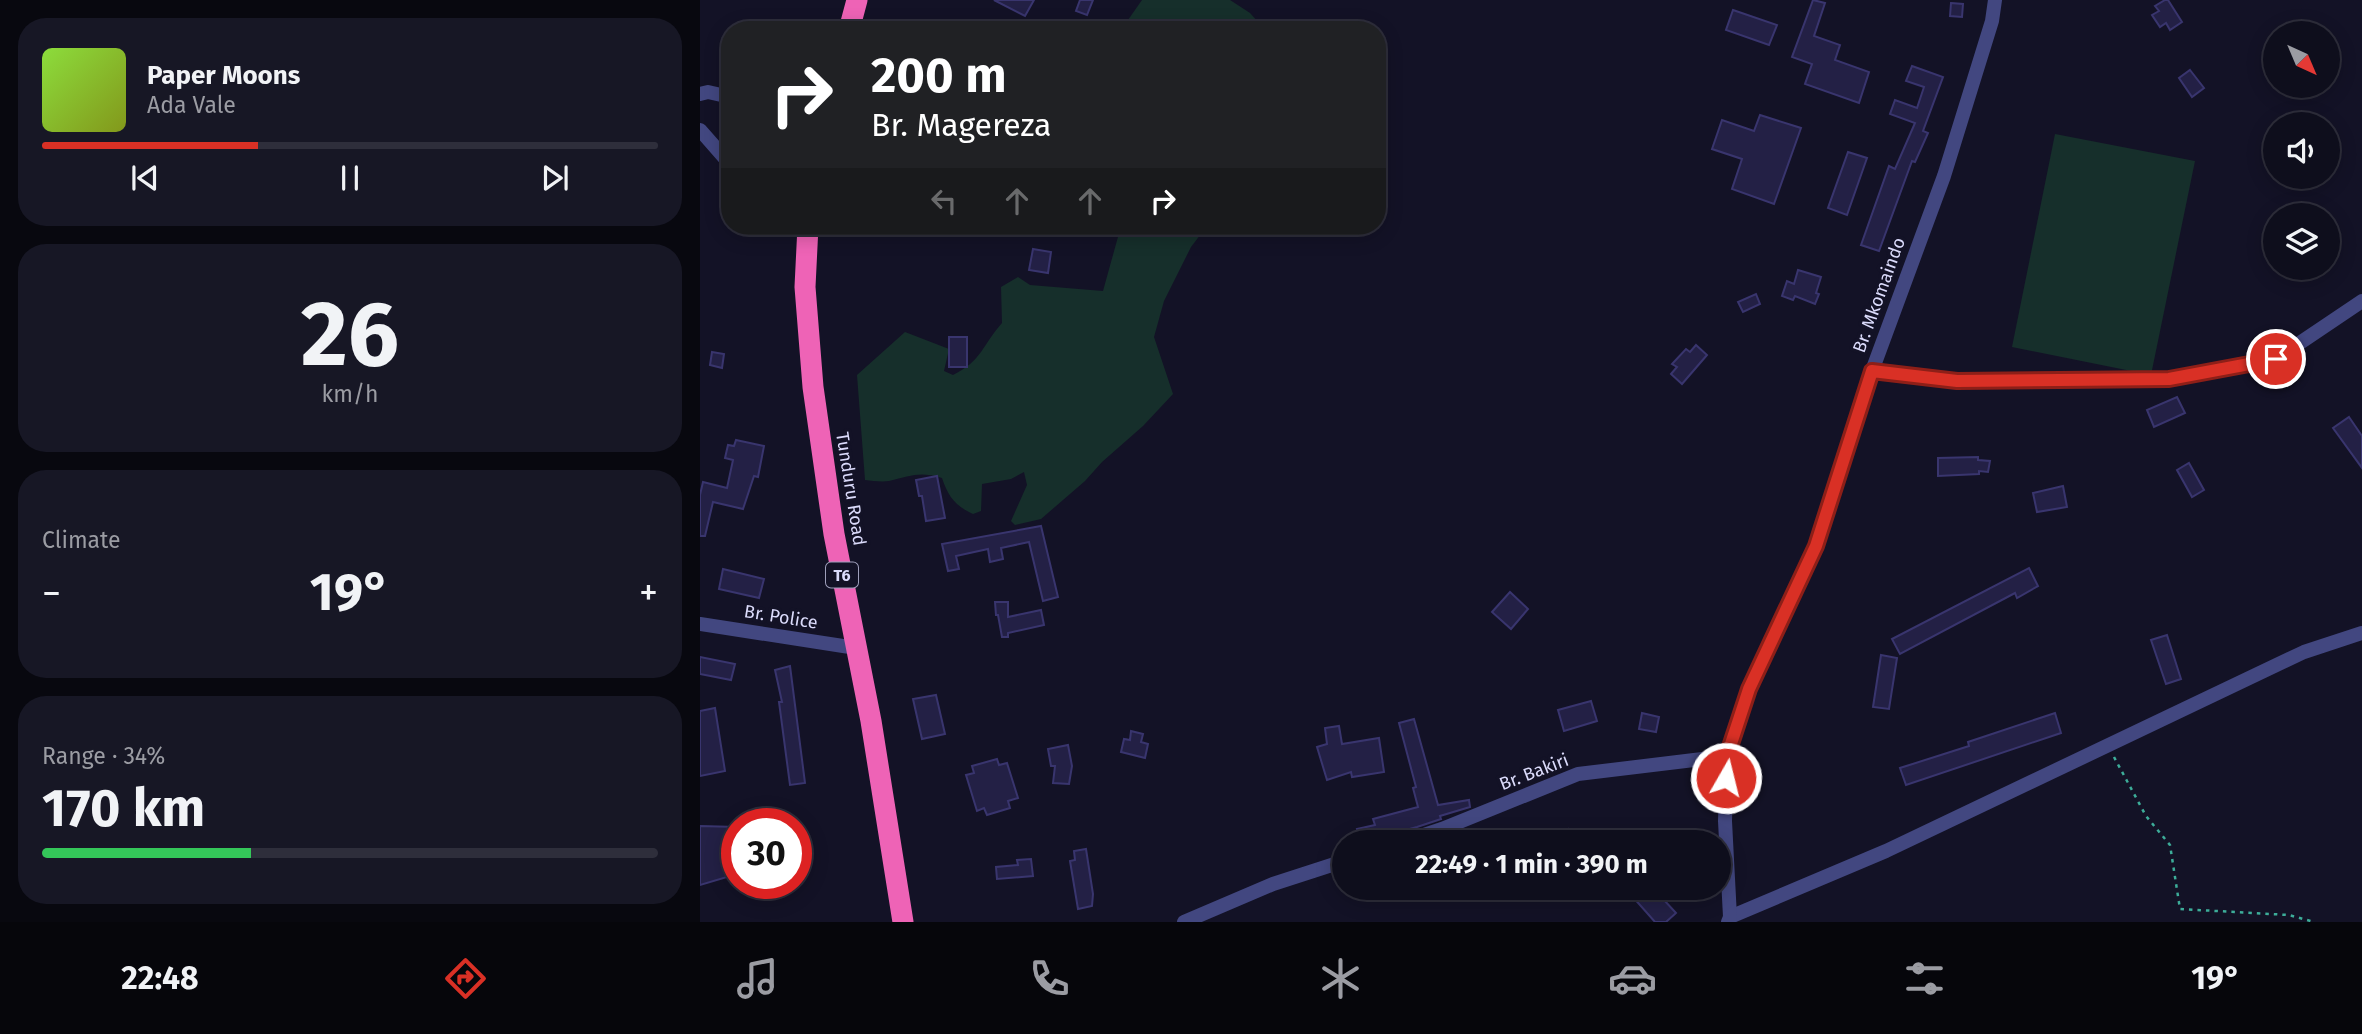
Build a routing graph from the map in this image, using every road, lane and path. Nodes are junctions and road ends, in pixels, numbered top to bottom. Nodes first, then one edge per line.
1 (857, 0) edge
2 (1995, 0) edge
3 (851, 21) edge
4 (700, 94) edge
5 (721, 95) edge
6 (700, 130) edge
7 (721, 154) edge
8 (808, 235) edge
9 (2362, 301) edge
10 (1872, 371) junction
11 (700, 624) edge
12 (2362, 634) edge
13 (856, 648) junction
14 (2108, 744) junction
15 (1727, 756) junction
16 (1439, 830) edge
17 (1332, 865) edge
18 (1729, 919) edge
19 (903, 922) edge
20 (1184, 922) edge
21 (2314, 922) edge

1 - 3 highway
2 - 10 street, Br. Mkomaindo
4 - 5 street
6 - 7 street
8 - 13 highway, Tunduru Road / T6
9 - 10 street
10 - 15 street, Br. Mkomaindo
11 - 13 street, Br. Police
12 - 14 street
13 - 19 highway, Tunduru Road / T6
14 - 18 street
14 - 21 path
15 - 16 street, Br. Bakiri
15 - 18 street, Br. Mkomaindo
17 - 20 street

